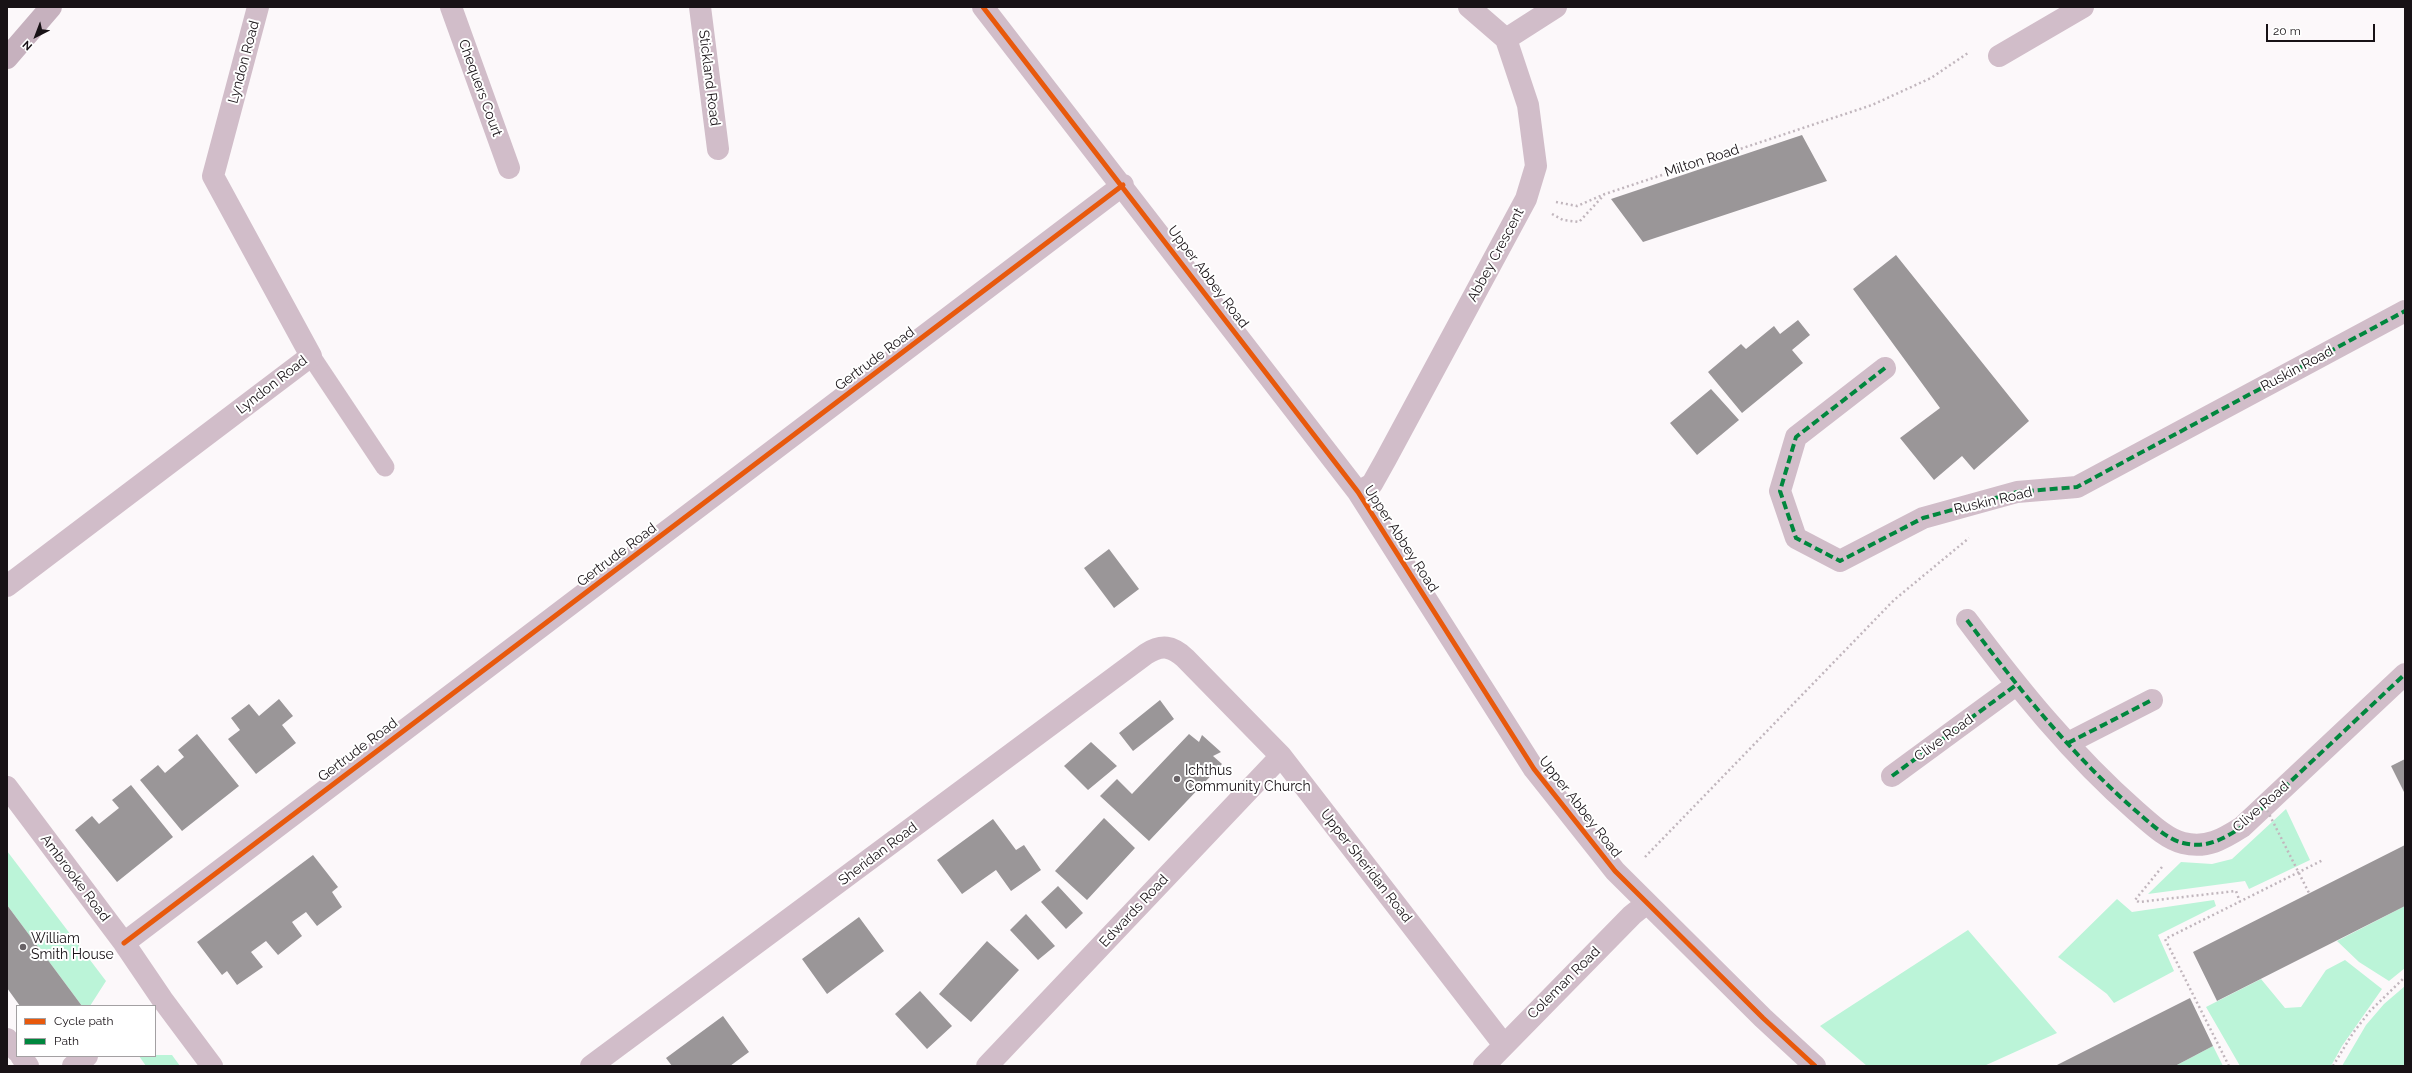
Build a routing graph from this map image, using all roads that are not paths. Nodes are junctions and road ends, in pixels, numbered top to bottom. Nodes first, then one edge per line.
1 (51, 7) edge
2 (258, 7) edge
3 (451, 7) edge
4 (700, 7) edge
5 (983, 7) edge
6 (1469, 7) edge
7 (1556, 7) edge
8 (2083, 7) edge
9 (1506, 39) junction
10 (1999, 56) dead end
11 (7, 58) edge
12 (718, 149) dead end
13 (509, 168) dead end
14 (1123, 185) junction
15 (2405, 311) edge
16 (311, 356) junction
17 (1885, 368) dead end
18 (385, 467) dead end
19 (1358, 492) junction
20 (7, 586) edge
21 (1967, 620) dead end
22 (1166, 646) joint
23 (2405, 674) edge
24 (2016, 685) junction
25 (2152, 700) dead end
26 (2068, 743) junction
27 (1280, 756) junction
28 (1892, 776) dead end
29 (7, 788) edge
30 (1647, 903) junction
31 (124, 943) junction
32 (158, 1003) edge
33 (7, 1039) edge
34 (1504, 1045) junction
35 (16, 1051) edge
36 (21, 1057) edge
37 (86, 1057) edge
38 (28, 1066) edge
39 (73, 1066) edge
40 (212, 1066) edge
41 (591, 1066) edge
42 (987, 1066) edge
43 (1484, 1066) edge
44 (1815, 1066) edge

1 - 11 main road
2 - 16 street, Lyndon Road
3 - 13 street, Chequers Court
4 - 12 street, Stickland Road
5 - 14 street, Upper Abbey Road
6 - 9 street
7 - 9 street
8 - 10 street
9 - 19 street, Abbey Crescent
14 - 19 street, Upper Abbey Road
14 - 31 street, Gertrude Road
15 - 17 street, Ruskin Road
16 - 18 lane
16 - 20 street, Lyndon Road
19 - 30 street, Upper Abbey Road
21 - 24 street, Clive Road
22 - 27 street, Upper Sheridan Road
22 - 41 street, Sheridan Road
23 - 26 street, Clive Road
24 - 26 street, Clive Road
24 - 28 street, Clive Road
25 - 26 street
27 - 34 street, Upper Sheridan Road
27 - 42 street, Edwards Road
29 - 31 street, Ambrooke Road
30 - 34 street, Coleman Road
30 - 44 street, Upper Abbey Road
31 - 32 street, Ambrooke Road
32 - 40 street, Ambrooke Road
33 - 35 street
34 - 43 street, Coleman Road
36 - 38 street
37 - 39 street

